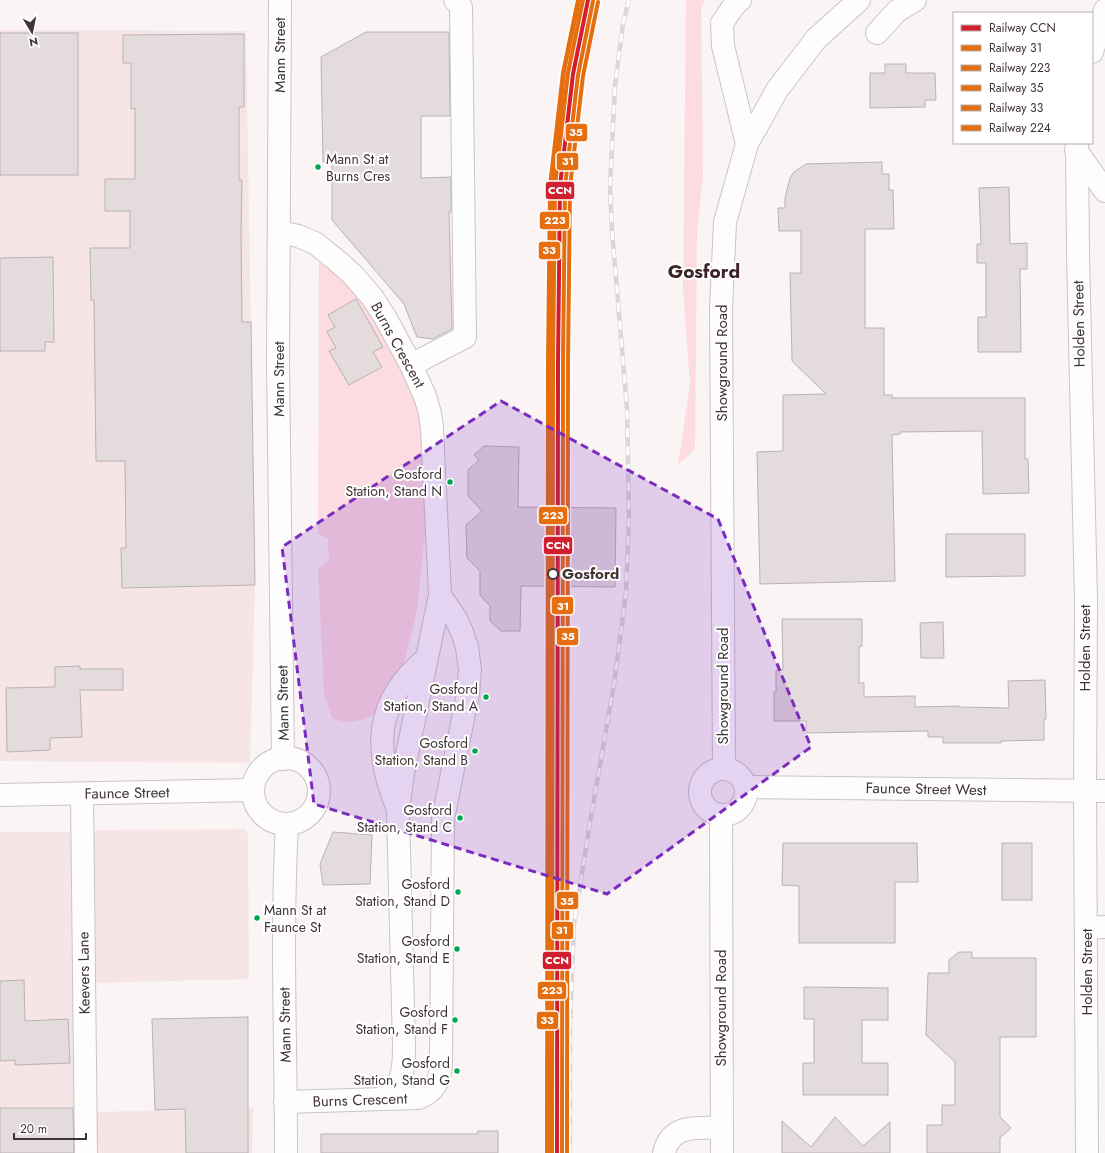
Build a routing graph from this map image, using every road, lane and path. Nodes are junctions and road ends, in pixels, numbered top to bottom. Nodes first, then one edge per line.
1 (280, 0) edge
2 (455, 0) edge
3 (740, 0) edge
4 (859, 0) edge
5 (914, 0) edge
6 (1105, 10) edge
7 (877, 33) dead end
8 (1093, 49) edge
9 (747, 144) junction
10 (1077, 146) edge
11 (1105, 191) edge
12 (280, 232) junction
13 (411, 365) junction
14 (440, 595) junction
15 (426, 659) junction
16 (283, 759) junction
17 (724, 768) junction
18 (746, 787) junction
19 (253, 790) junction
20 (1095, 790) edge
21 (0, 794) edge
22 (82, 794) junction
23 (398, 811) junction
24 (721, 815) junction
25 (287, 824) junction
26 (1096, 928) edge
27 (379, 1099) junction
28 (286, 1102) junction
29 (722, 1128) junction
30 (86, 1153) edge
31 (286, 1153) edge
32 (664, 1153) edge
33 (722, 1153) edge
34 (1088, 1153) edge

1 - 12 street, Mann Street
2 - 13 street
3 - 9 street
4 - 9 street, Showground Road
5 - 7 street
6 - 8 street
9 - 17 street, Showground Road
10 - 11 street
10 - 20 street, Holden Street
12 - 13 street, Burns Crescent
12 - 16 street, Mann Street
13 - 14 street, Burns Crescent
14 - 15 street
14 - 27 street, Burns Crescent
15 - 23 street
15 - 23 street
16 - 19 street, Mann Street
16 - 25 street, Mann Street
17 - 18 street
17 - 24 street
18 - 20 street, Faunce Street West
18 - 24 street
19 - 22 street, Faunce Street
19 - 25 street
20 - 26 street, Holden Street
21 - 22 street, Faunce Street
22 - 30 street, Keevers Lane
23 - 27 street
24 - 29 street, Showground Road
25 - 28 street, Mann Street
26 - 34 street, Holden Street
27 - 28 street, Burns Crescent
28 - 31 street, Mann Street
29 - 32 street
29 - 33 street, Showground Road

